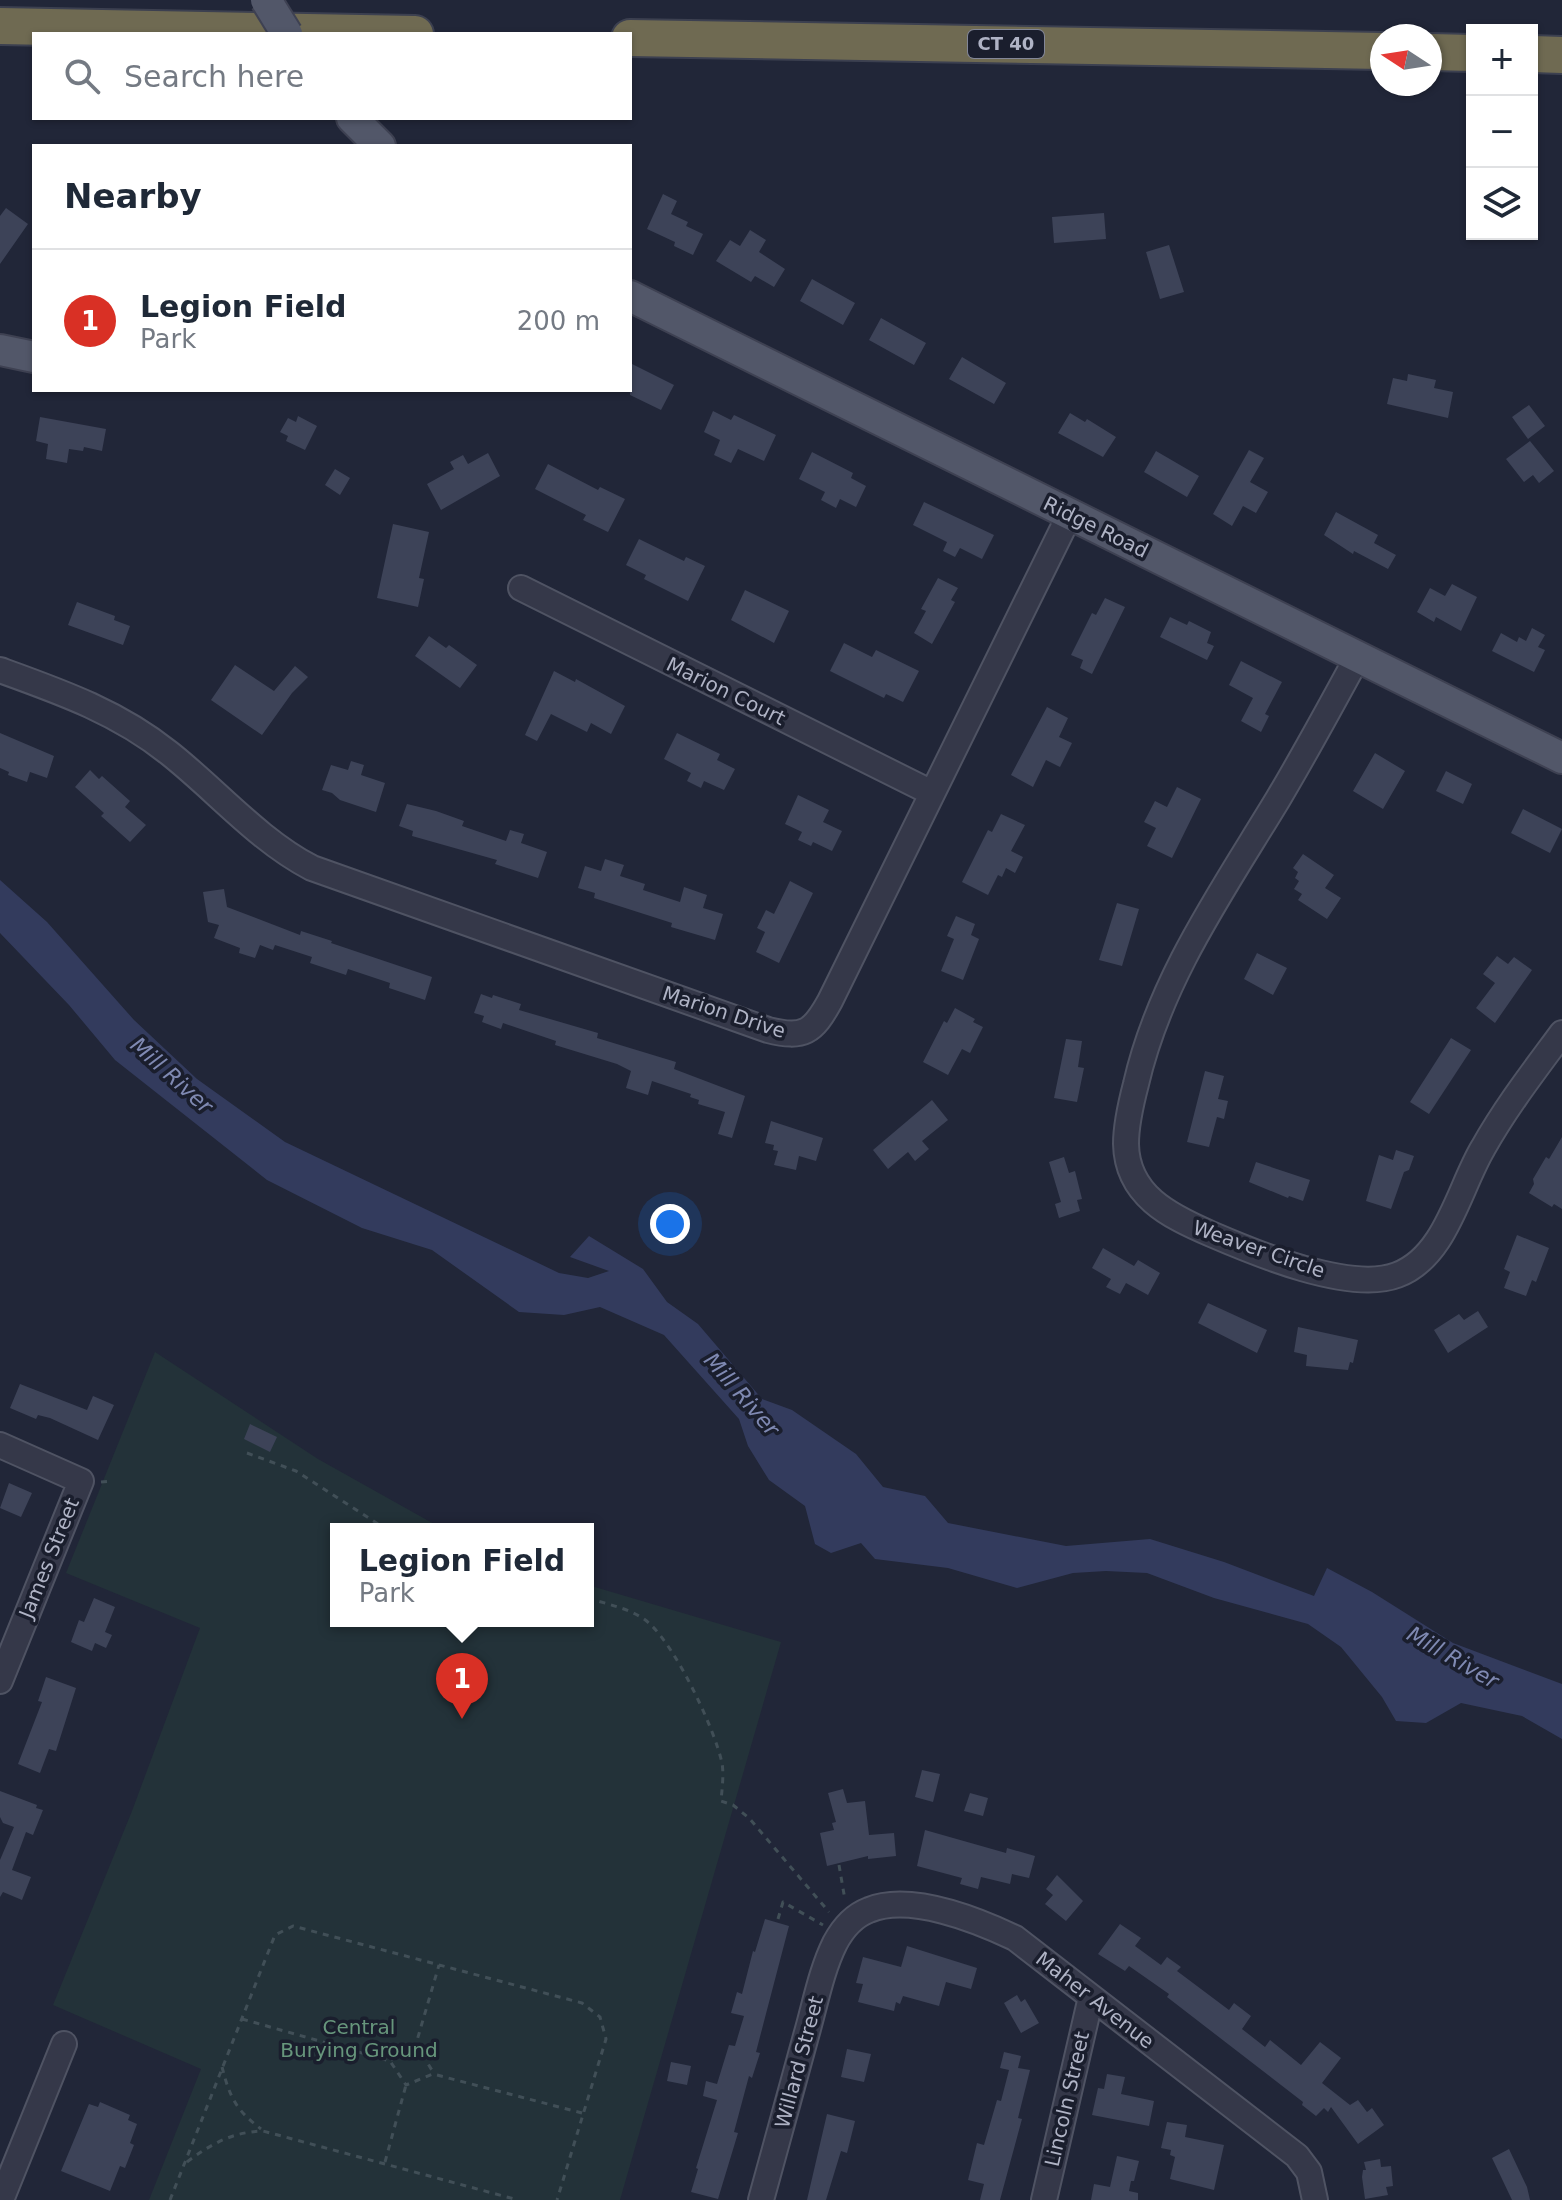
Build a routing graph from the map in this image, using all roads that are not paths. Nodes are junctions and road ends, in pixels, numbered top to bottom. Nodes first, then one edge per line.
1 (266, 0) edge
2 (0, 26) edge
3 (286, 32) edge
4 (311, 32) edge
5 (632, 38) edge
6 (1370, 51) edge
7 (1442, 52) edge
8 (1466, 53) edge
9 (1538, 54) edge
10 (1562, 55) edge
11 (354, 120) edge
12 (378, 144) edge
13 (632, 297) edge
14 (0, 350) edge
15 (32, 357) edge
16 (1070, 514) junction
17 (521, 588) dead end
18 (1358, 656) junction
19 (0, 670) edge
20 (1562, 758) edge
21 (932, 793) junction
22 (1562, 1033) edge
23 (0, 1445) edge
24 (0, 1681) edge
25 (841, 1923) joint
26 (1091, 1997) junction
27 (64, 2044) dead end
28 (1314, 2190) edge
29 (1, 2200) edge
30 (761, 2200) edge
31 (1044, 2200) edge

1 - 3 main road, bridge
2 - 4 highway
5 - 6 highway, CT 40
7 - 8 highway
9 - 10 highway
11 - 12 main road
13 - 16 main road, Ridge Road
14 - 15 main road
16 - 18 main road, Ridge Road
16 - 21 street, Marion Drive
17 - 21 street, Marion Court
18 - 20 main road, Ridge Road
18 - 22 street, Weaver Circle
19 - 21 street, Marion Drive
23 - 24 street, James Street
25 - 26 street, Maher Avenue
25 - 30 street, Willard Street
26 - 28 street, Maher Avenue
26 - 31 street, Lincoln Street
27 - 29 street

